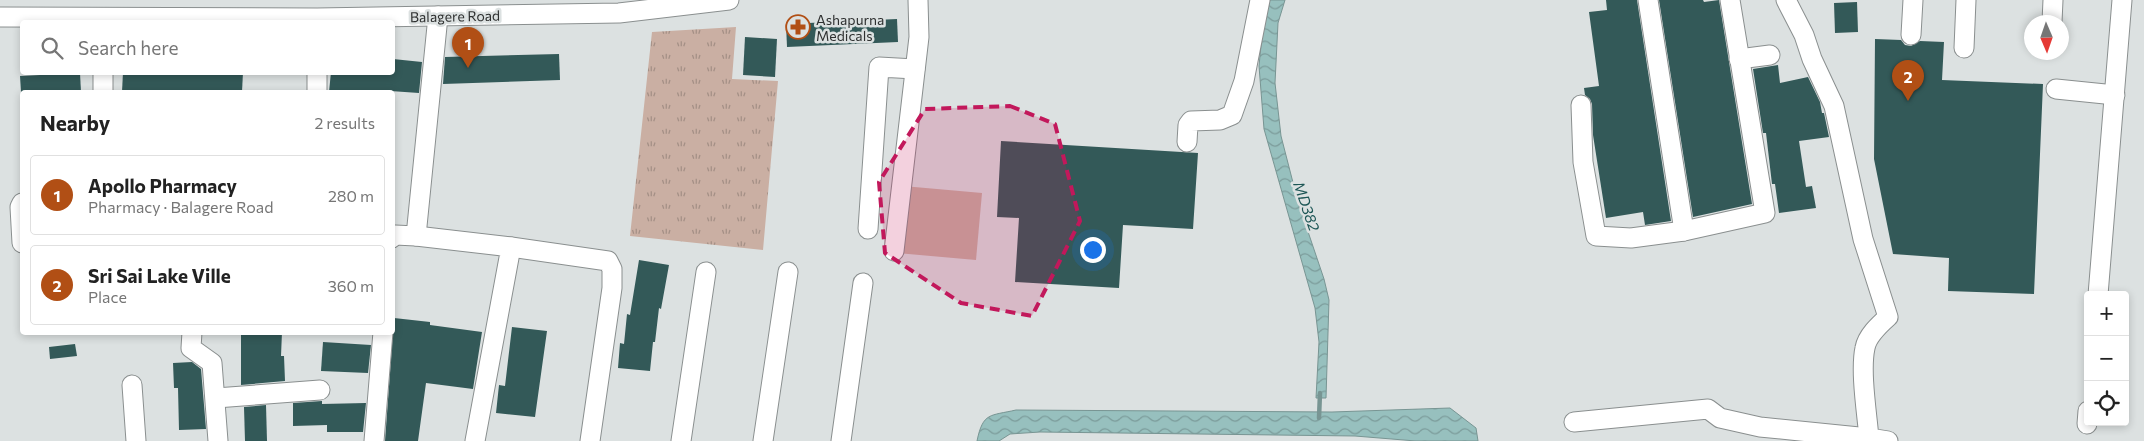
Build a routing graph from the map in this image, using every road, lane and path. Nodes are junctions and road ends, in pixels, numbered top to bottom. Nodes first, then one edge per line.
1 (729, 0) edge
2 (918, 0) edge
3 (1260, 0) edge
4 (1648, 0) edge
5 (1730, 0) edge
6 (1786, 0) edge
7 (1913, 0) edge
8 (1966, 0) edge
9 (2053, 0) edge
10 (2122, 0) edge
11 (705, 2) edge
12 (536, 7) edge
13 (402, 8) edge
14 (2052, 15) edge
15 (438, 16) junction
16 (0, 17) edge
17 (101, 20) edge
18 (317, 20) edge
19 (1911, 36) dead end
20 (1964, 48) dead end
21 (1770, 55) dead end
22 (1739, 59) junction
23 (915, 69) junction
24 (103, 75) edge
25 (317, 75) edge
26 (2056, 89) dead end
27 (103, 90) edge
28 (316, 90) edge
29 (2115, 95) junction
30 (1581, 105) dead end
31 (1187, 142) dead end
32 (868, 229) dead end
33 (1684, 231) junction
34 (395, 235) edge
35 (416, 236) junction
36 (511, 247) junction
37 (894, 251) dead end
38 (706, 272) dead end
39 (788, 272) dead end
40 (863, 283) dead end
41 (2098, 291) edge
42 (192, 335) edge
43 (383, 335) edge
44 (132, 385) dead end
45 (320, 390) dead end
46 (216, 398) junction
47 (1574, 422) dead end
48 (1869, 438) junction
49 (136, 441) edge
50 (218, 441) edge
51 (374, 441) edge
52 (475, 441) edge
53 (590, 441) edge
54 (681, 441) edge
55 (763, 441) edge
56 (841, 441) edge
57 (1888, 441) edge

1 - 11 street, Balagere Road
2 - 23 street
3 - 31 street
4 - 33 street
5 - 22 street
6 - 48 street
7 - 19 street
8 - 20 street
9 - 14 street
10 - 29 street
11 - 12 street, Balagere Road
12 - 15 street, Balagere Road
13 - 15 street, Balagere Road
13 - 18 street, Balagere Road
15 - 35 street
16 - 17 street, Balagere Road
17 - 18 street, Balagere Road
21 - 22 street
22 - 33 street
23 - 32 street
23 - 37 street
24 - 27 street
25 - 28 street
26 - 29 street
29 - 41 street
30 - 33 street
34 - 35 street
35 - 36 street
36 - 52 street
36 - 53 street
38 - 54 street
39 - 55 street
40 - 56 street
42 - 46 street
43 - 51 street
44 - 49 street
45 - 46 street
46 - 50 street
47 - 48 street
48 - 57 street

